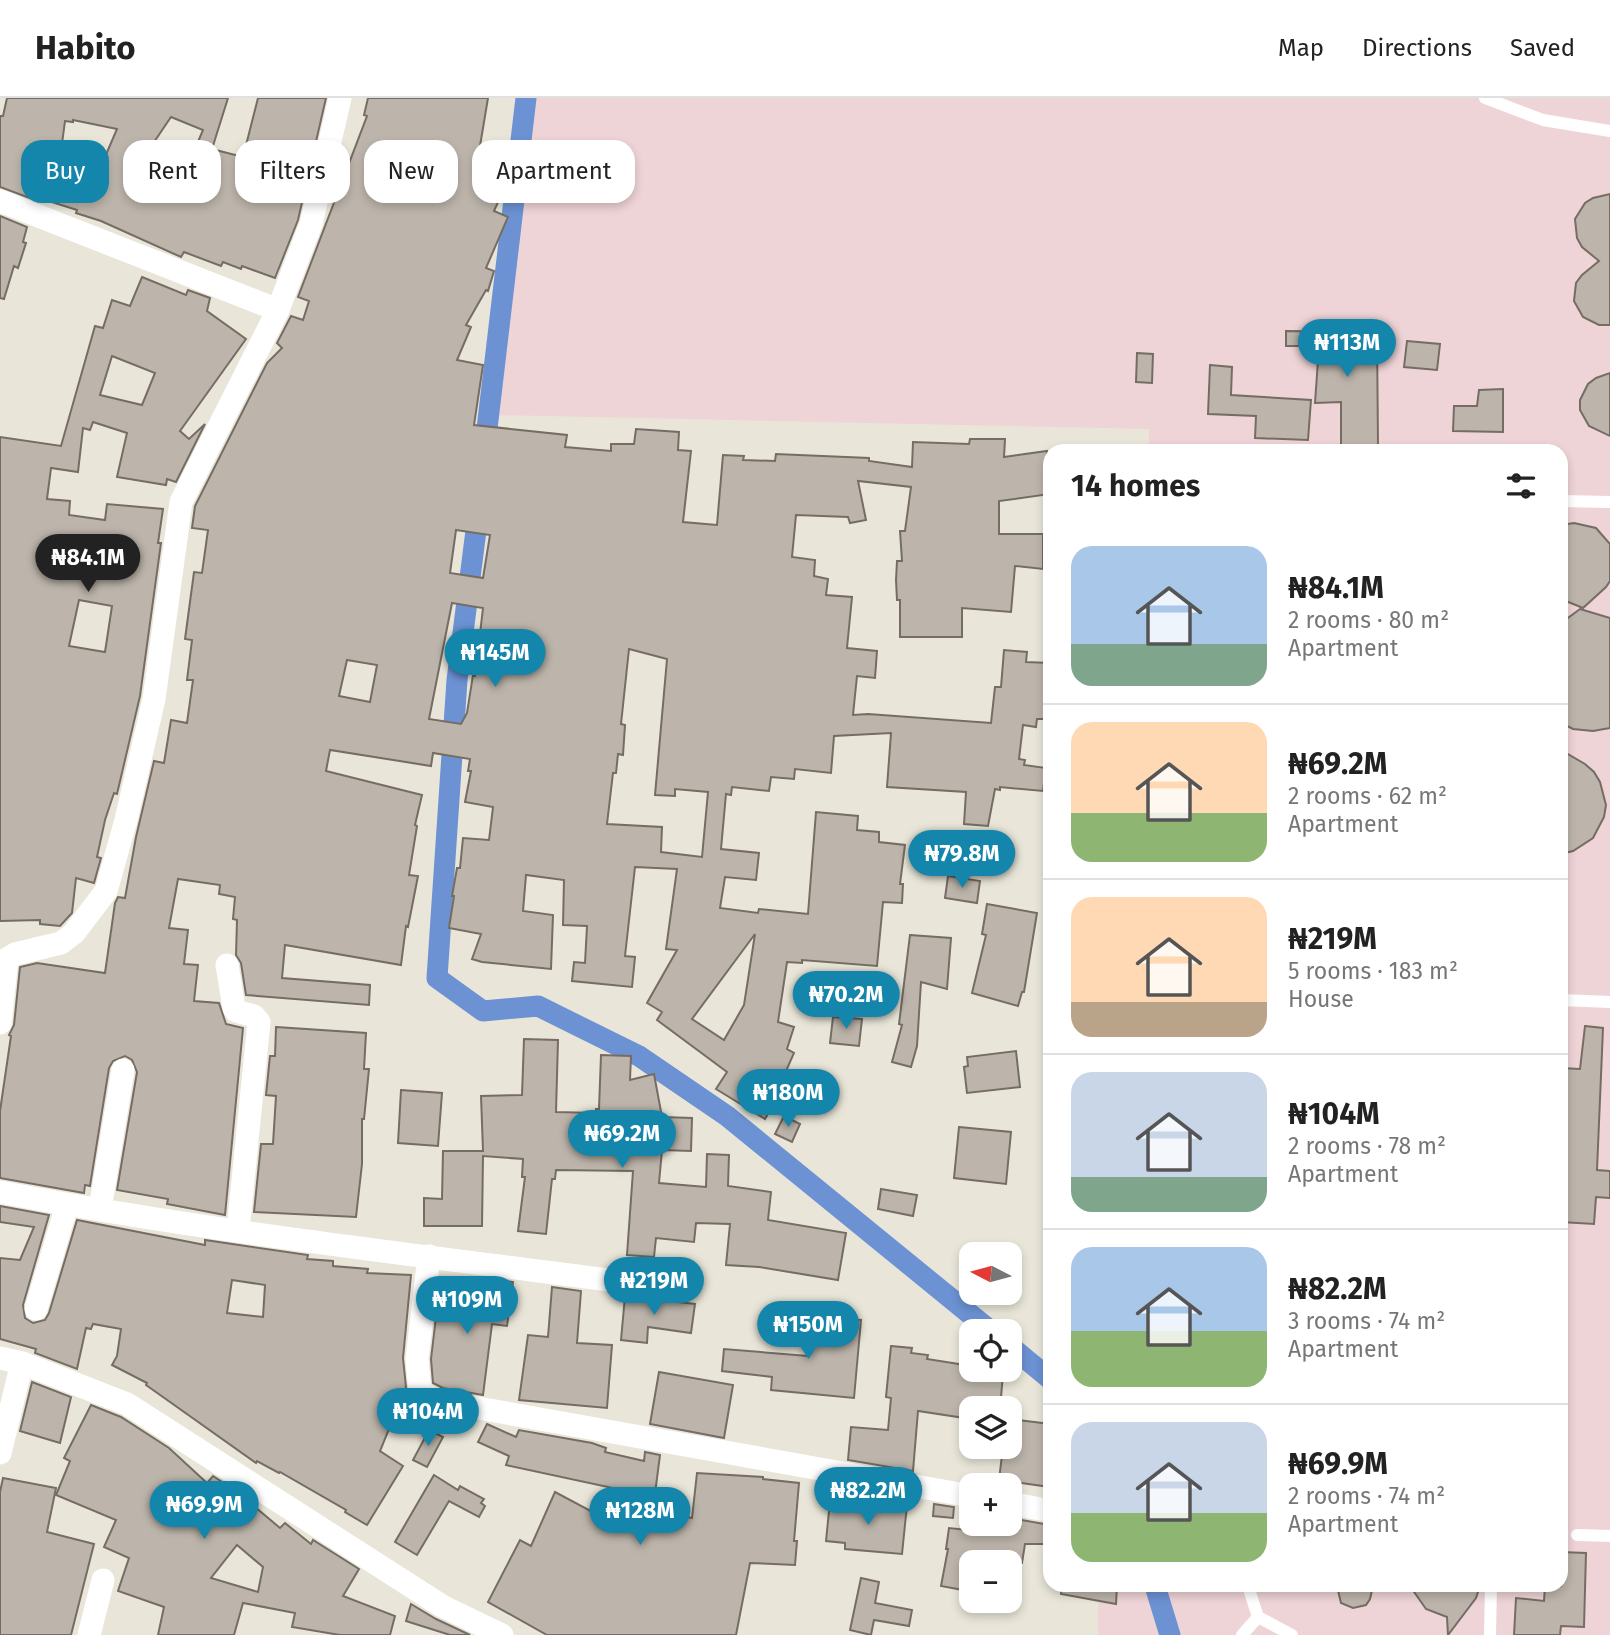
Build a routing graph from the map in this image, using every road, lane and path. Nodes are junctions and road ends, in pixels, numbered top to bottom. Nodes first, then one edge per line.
1 (341, 98) edge
2 (1485, 98) edge
3 (1610, 131) edge
4 (0, 201) edge
5 (278, 310) junction
6 (1568, 501) edge
7 (1610, 502) edge
8 (227, 965) dead end
9 (1568, 1000) edge
10 (1610, 1002) edge
11 (0, 1023) edge
12 (123, 1070) dead end
13 (0, 1192) edge
14 (67, 1205) junction
15 (100, 1209) junction
16 (238, 1230) junction
17 (429, 1256) junction
18 (687, 1290) dead end
19 (36, 1309) dead end
20 (11, 1360) edge
21 (0, 1453) edge
22 (959, 1494) edge
23 (1022, 1505) edge
24 (1043, 1510) edge
25 (1577, 1535) dead end
26 (1610, 1536) edge
27 (103, 1580) dead end
28 (1250, 1592) edge
29 (1491, 1592) edge
30 (1258, 1617) junction
31 (89, 1635) edge
32 (502, 1635) edge
33 (1242, 1635) edge
34 (1292, 1635) edge
35 (1490, 1635) edge

1 - 5 street
2 - 3 lane
4 - 5 street
5 - 11 street
6 - 7 lane
8 - 16 street
9 - 10 lane
12 - 15 street
13 - 14 street
14 - 15 street
14 - 19 street
15 - 16 street
16 - 17 street
17 - 18 street
17 - 22 street
20 - 21 street
20 - 32 street
23 - 24 street
25 - 26 lane
27 - 31 street
28 - 30 lane
29 - 35 lane
30 - 33 lane
30 - 34 lane

